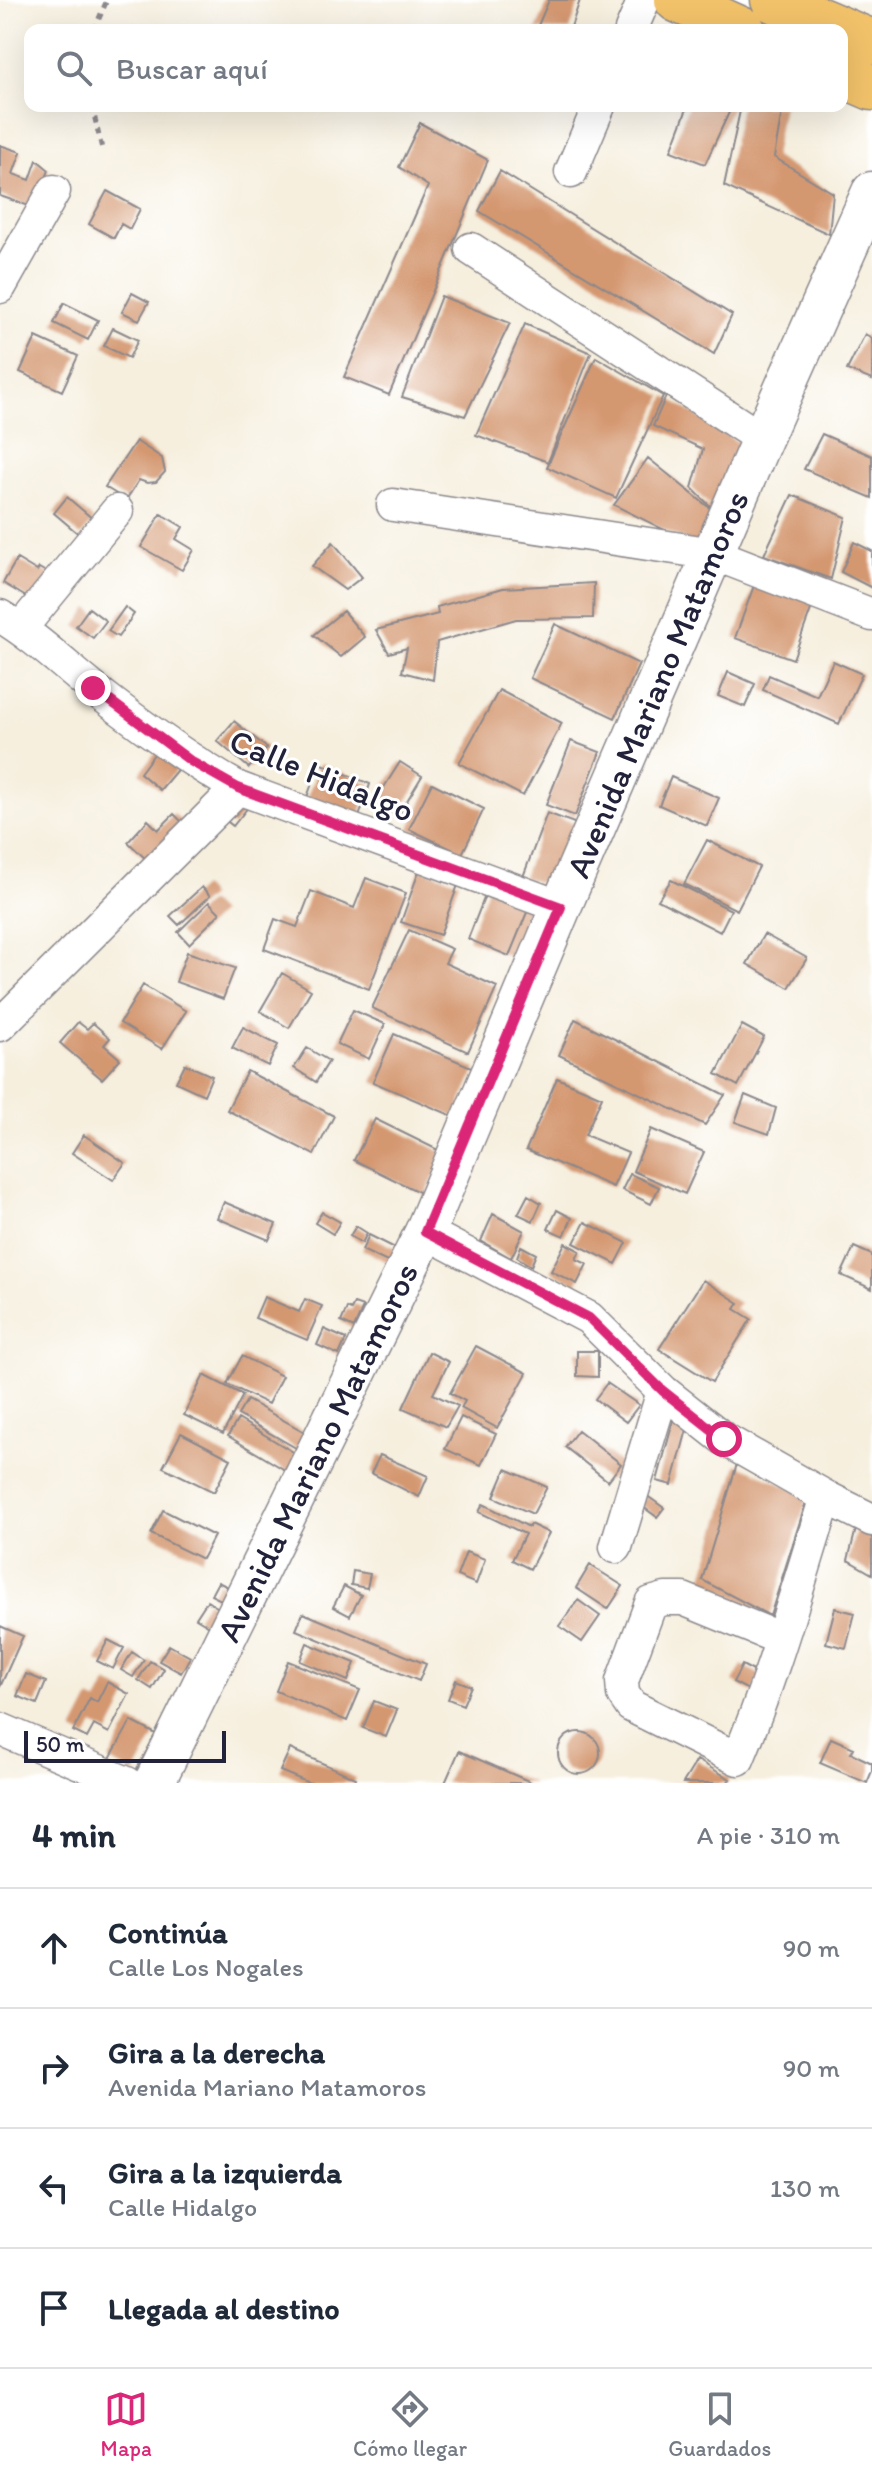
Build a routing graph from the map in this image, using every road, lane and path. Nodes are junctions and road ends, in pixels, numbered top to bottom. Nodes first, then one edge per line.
1 (107, 0) edge
2 (644, 0) edge
3 (677, 0) edge
4 (773, 0) edge
5 (97, 24) edge
6 (634, 24) edge
7 (730, 24) edge
8 (830, 24) edge
9 (848, 32) edge
10 (872, 42) edge
11 (848, 78) edge
12 (872, 88) edge
13 (93, 112) edge
14 (596, 112) edge
15 (102, 149) dead end
16 (571, 172) dead end
17 (54, 191) dead end
18 (872, 192) edge
19 (471, 249) dead end
20 (0, 287) edge
21 (762, 439) junction
22 (393, 505) dead end
23 (117, 511) dead end
24 (714, 554) junction
25 (872, 615) edge
26 (10, 622) edge
27 (238, 788) junction
28 (561, 907) junction
29 (0, 1025) edge
30 (425, 1232) junction
31 (663, 1391) junction
32 (826, 1497) junction
33 (872, 1520) edge
34 (616, 1547) dead end
35 (781, 1639) junction
36 (0, 1729) edge
37 (127, 1783) edge
38 (154, 1783) edge

1 - 5 path
2 - 6 street
3 - 7 main road
4 - 8 main road
9 - 10 main road
11 - 12 main road
13 - 15 path
14 - 16 street
17 - 20 street
18 - 21 street, Avenida Mariano Matamoros
19 - 21 street
21 - 24 street, Avenida Mariano Matamoros
22 - 24 street
23 - 26 street
24 - 25 street
24 - 28 street, Avenida Mariano Matamoros
26 - 27 street, Calle Hidalgo
27 - 28 street, Calle Hidalgo
27 - 29 street
28 - 30 street, Avenida Mariano Matamoros
30 - 31 street
30 - 38 street, Avenida Mariano Matamoros
31 - 32 street
31 - 34 street
32 - 33 street
32 - 35 street
35 - 35 street
36 - 37 street

